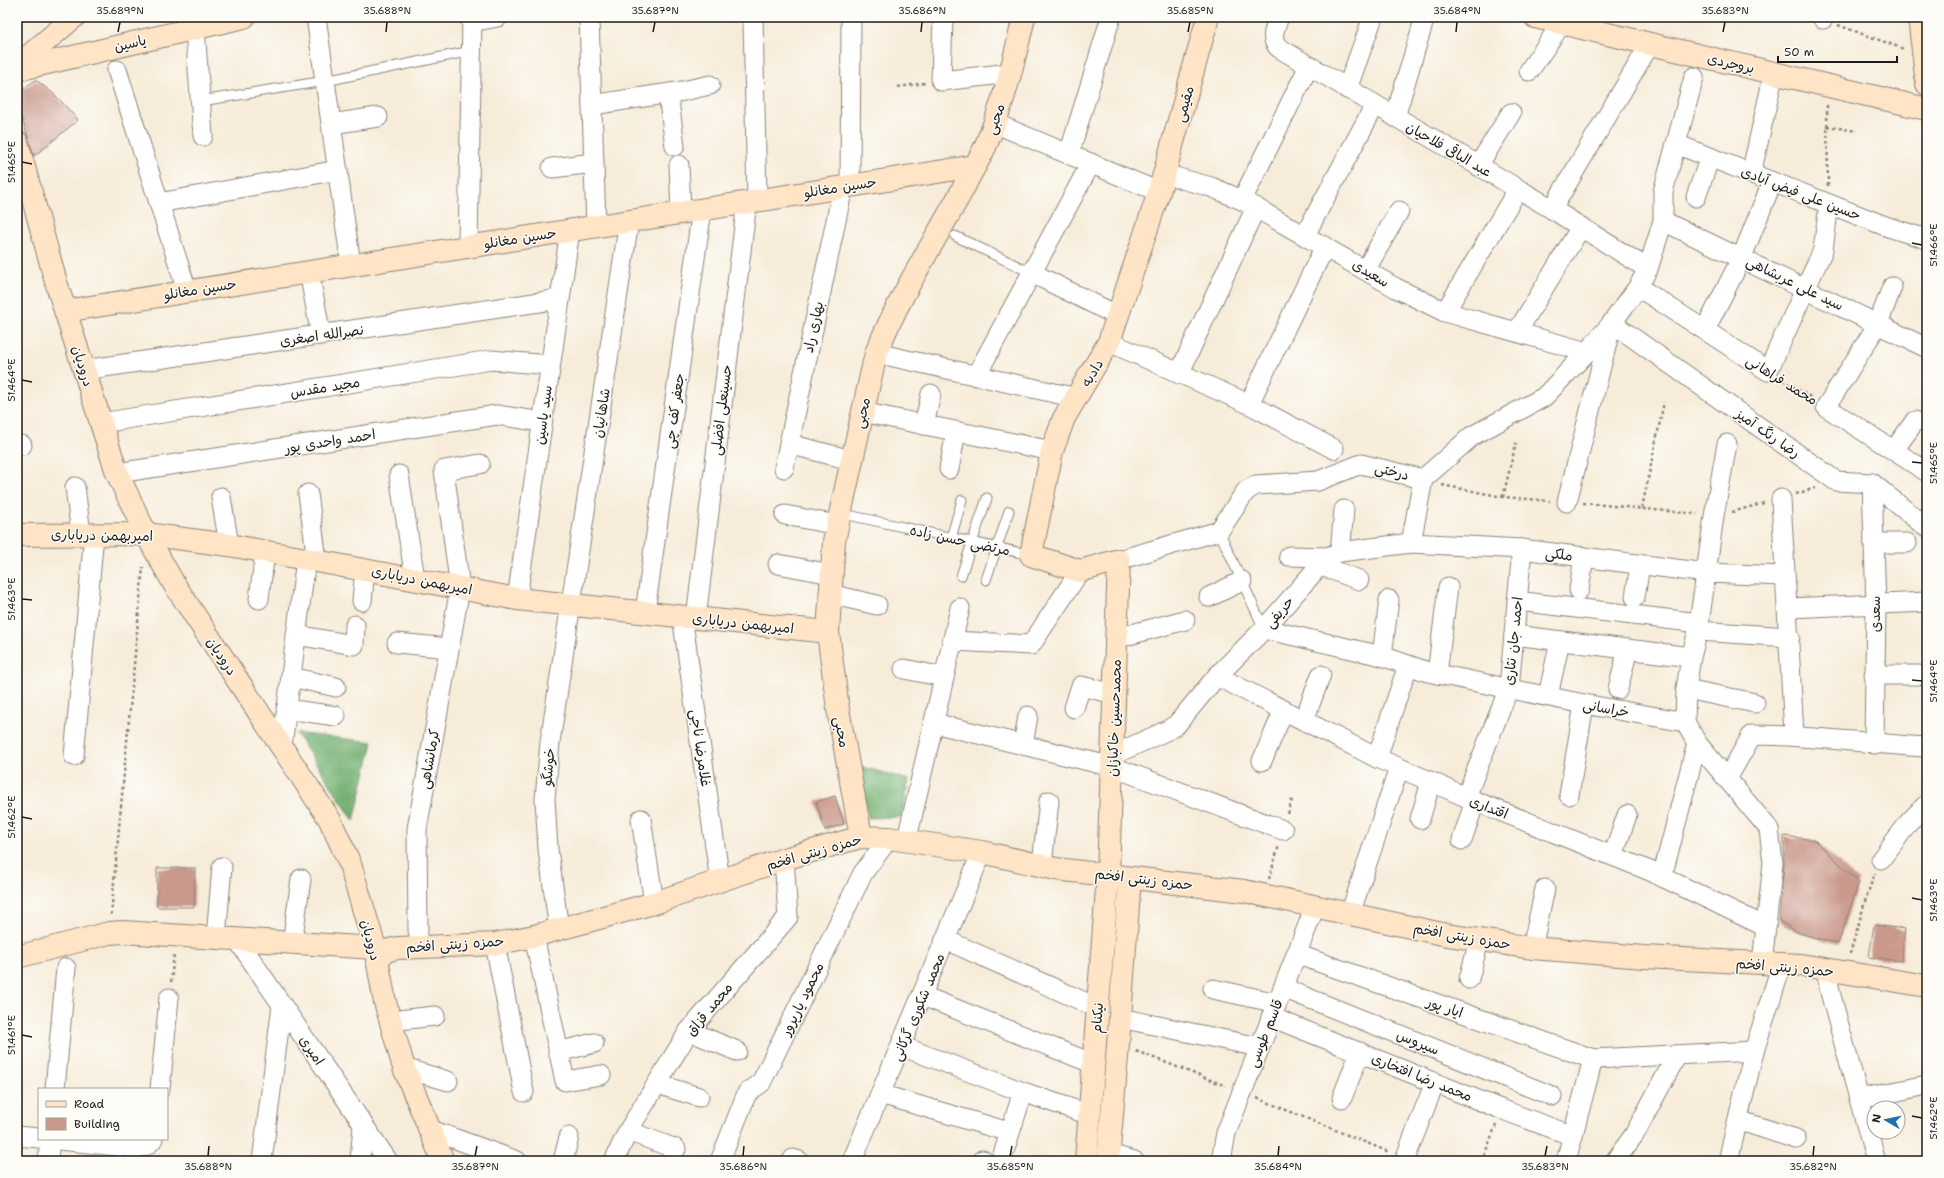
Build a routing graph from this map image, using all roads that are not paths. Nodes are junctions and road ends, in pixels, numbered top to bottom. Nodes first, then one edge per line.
1 (74, 17) edge
2 (244, 17) edge
3 (316, 17) edge
4 (498, 17) edge
5 (589, 17) edge
6 (753, 17) edge
7 (851, 17) edge
8 (943, 17) edge
9 (1024, 17) edge
10 (1111, 17) edge
11 (1208, 17) edge
12 (1279, 17) edge
13 (1373, 17) edge
14 (1425, 17) edge
15 (1534, 17) edge
16 (1919, 17) edge
17 (471, 20) edge
18 (1562, 23) junction
19 (195, 29) junction
20 (1650, 44) junction
21 (471, 51) junction
22 (17, 66) edge
23 (1309, 66) junction
24 (17, 70) edge
25 (117, 70) dead end
26 (1529, 71) dead end
27 (1011, 73) junction
28 (1774, 73) junction
29 (1694, 77) dead end
30 (325, 81) junction
31 (1927, 84) edge
32 (710, 85) dead end
33 (1347, 89) junction
34 (668, 94) junction
35 (201, 101) junction
36 (592, 105) junction
37 (1375, 105) junction
38 (1927, 109) edge
39 (1511, 113) dead end
40 (378, 117) dead end
41 (1394, 117) junction
42 (994, 123) junction
43 (331, 124) junction
44 (203, 136) dead end
45 (17, 142) edge
46 (1676, 144) junction
47 (675, 146) dead end
48 (1069, 154) junction
49 (1710, 158) junction
50 (594, 163) junction
51 (1091, 163) junction
52 (679, 165) dead end
53 (975, 166) junction
54 (1478, 166) junction
55 (552, 168) dead end
56 (338, 170) junction
57 (1752, 174) junction
58 (1772, 182) junction
59 (1162, 183) junction
60 (846, 186) junction
61 (1518, 189) junction
62 (1696, 197) dead end
63 (752, 201) junction
64 (159, 203) junction
65 (1249, 204) junction
66 (1829, 204) junction
67 (1552, 209) junction
68 (692, 211) junction
69 (1399, 211) dead end
70 (1663, 220) junction
71 (630, 221) junction
72 (596, 226) junction
73 (1581, 226) junction
74 (570, 230) junction
75 (1305, 235) junction
76 (955, 236) dead end
77 (1927, 239) edge
78 (1325, 246) junction
79 (468, 247) junction
80 (1742, 257) junction
81 (351, 265) junction
82 (1366, 269) junction
83 (1648, 269) junction
84 (309, 272) junction
85 (1032, 273) junction
86 (1638, 287) junction
87 (1892, 287) dead end
88 (1807, 289) junction
89 (187, 291) junction
90 (560, 299) junction
91 (65, 311) junction
92 (1445, 312) junction
93 (1118, 316) junction
94 (1612, 323) junction
95 (1878, 324) junction
96 (1704, 330) junction
97 (1517, 332) junction
98 (321, 335) junction
99 (1109, 342) junction
100 (1927, 348) edge
101 (1587, 352) junction
102 (876, 354) junction
103 (550, 365) junction
104 (84, 370) junction
105 (1179, 374) junction
106 (976, 376) junction
107 (930, 394) dead end
108 (1077, 398) junction
109 (1249, 404) junction
110 (862, 412) junction
111 (1915, 421) dead end
112 (542, 422) junction
113 (101, 423) junction
114 (924, 425) junction
115 (956, 432) junction
116 (789, 444) junction
117 (1727, 444) dead end
118 (1334, 449) dead end
119 (1894, 450) junction
120 (1052, 451) junction
121 (851, 460) junction
122 (480, 464) dead end
123 (784, 468) dead end
124 (949, 469) dead end
125 (1927, 472) edge
126 (117, 473) junction
127 (399, 475) dead end
128 (1423, 479) junction
129 (1872, 483) junction
130 (75, 487) dead end
131 (308, 494) dead end
132 (221, 497) dead end
133 (987, 498) dead end
134 (1781, 499) dead end
135 (962, 500) dead end
136 (1567, 502) dead end
137 (1344, 510) dead end
138 (1009, 511) dead end
139 (785, 516) dead end
140 (838, 519) junction
141 (1927, 528) edge
142 (1219, 531) junction
143 (88, 534) junction
144 (146, 534) junction
145 (17, 535) edge
146 (951, 538) junction
147 (971, 542) junction
148 (1411, 543) junction
149 (1874, 543) junction
150 (1907, 543) dead end
151 (229, 545) junction
152 (998, 548) junction
153 (1522, 549) junction
154 (265, 552) junction
155 (1031, 555) junction
156 (1289, 556) dead end
157 (1584, 557) junction
158 (1329, 558) junction
159 (312, 560) junction
160 (1119, 560) junction
161 (778, 564) dead end
162 (1640, 565) junction
163 (365, 569) junction
164 (1080, 571) junction
165 (1706, 573) junction
166 (961, 576) dead end
167 (1784, 576) junction
168 (415, 579) junction
169 (986, 580) dead end
170 (1359, 580) dead end
171 (1242, 581) junction
172 (831, 584) junction
173 (460, 588) junction
174 (1448, 588) dead end
175 (1579, 590) dead end
176 (1209, 597) dead end
177 (1635, 597) dead end
178 (259, 599) dead end
179 (517, 599) junction
180 (362, 600) dead end
181 (1389, 600) dead end
182 (1517, 601) junction
183 (1927, 602) edge
184 (572, 604) junction
185 (877, 605) dead end
186 (1876, 606) junction
187 (960, 608) dead end
188 (1788, 608) junction
189 (645, 612) junction
190 (689, 617) junction
191 (1185, 620) dead end
192 (355, 625) dead end
193 (1698, 627) junction
194 (1264, 629) junction
195 (828, 632) junction
196 (296, 635) junction
197 (1514, 635) junction
198 (1117, 638) junction
199 (1790, 638) junction
200 (952, 641) junction
201 (1560, 641) junction
202 (397, 643) dead end
203 (449, 648) junction
204 (1628, 649) junction
205 (1382, 656) junction
206 (1691, 657) junction
207 (1408, 666) junction
208 (904, 669) dead end
209 (1437, 674) junction
210 (1321, 675) dead end
211 (1874, 675) junction
212 (1919, 675) dead end
213 (1217, 676) junction
214 (291, 677) junction
215 (944, 677) junction
216 (336, 687) dead end
217 (1509, 688) junction
218 (1618, 689) dead end
219 (1686, 689) junction
220 (1115, 694) junction
221 (1548, 696) junction
222 (1755, 703) dead end
223 (1584, 704) junction
224 (1074, 708) dead end
225 (286, 709) junction
226 (1284, 710) junction
227 (336, 716) dead end
228 (1028, 716) dead end
229 (1304, 720) junction
230 (1685, 722) junction
231 (934, 723) junction
232 (1794, 735) junction
233 (1697, 744) junction
234 (1874, 744) junction
235 (1023, 745) junction
236 (282, 746) junction
237 (1927, 747) edge
238 (74, 756) dead end
239 (1377, 758) junction
240 (1113, 761) junction
241 (1262, 761) dead end
242 (1399, 768) junction
243 (1727, 779) junction
244 (1431, 782) junction
245 (1569, 795) dead end
246 (1470, 799) junction
247 (1049, 801) dead end
248 (1927, 804) edge
249 (1627, 815) dead end
250 (641, 819) dead end
251 (1420, 820) dead end
252 (1283, 830) dead end
253 (861, 837) junction
254 (898, 838) junction
255 (1462, 840) dead end
256 (982, 852) junction
257 (1613, 856) junction
258 (784, 859) junction
259 (1881, 859) road end
260 (1042, 864) junction
261 (222, 867) dead end
262 (1108, 875) junction
263 (1662, 877) junction
264 (1130, 878) junction
265 (302, 879) dead end
266 (720, 881) junction
267 (1545, 889) dead end
268 (654, 903) junction
269 (1315, 907) junction
270 (1350, 914) junction
271 (1766, 927) junction
272 (559, 930) junction
273 (418, 931) dead end
274 (534, 936) junction
275 (226, 938) junction
276 (946, 940) junction
277 (1479, 940) junction
278 (292, 942) junction
279 (495, 944) junction
280 (1532, 948) junction
281 (1296, 954) junction
282 (376, 955) junction
283 (17, 957) edge
284 (1772, 964) junction
285 (66, 968) dead end
286 (1835, 971) junction
287 (1469, 979) dead end
288 (1927, 986) edge
289 (1213, 989) dead end
290 (923, 996) junction
291 (169, 998) road end
292 (1277, 1003) junction
293 (282, 1005) junction
294 (1098, 1008) junction
295 (435, 1016) dead end
296 (1120, 1018) junction
297 (390, 1021) junction
298 (689, 1031) junction
299 (594, 1043) dead end
300 (901, 1046) junction
301 (1259, 1047) junction
302 (1754, 1050) junction
303 (737, 1051) dead end
304 (558, 1052) junction
305 (1360, 1052) junction
306 (1677, 1055) junction
307 (1593, 1059) junction
308 (1094, 1064) junction
309 (404, 1068) junction
310 (601, 1074) dead end
311 (448, 1081) dead end
312 (1435, 1082) junction
313 (656, 1084) junction
314 (1927, 1085) edge
315 (55, 1088) edge
316 (160, 1088) edge
317 (524, 1092) dead end
318 (1023, 1092) junction
319 (880, 1094) junction
320 (1552, 1096) dead end
321 (699, 1097) dead end
322 (1342, 1098) dead end
323 (1859, 1099) junction
324 (1090, 1114) junction
325 (1738, 1120) junction
326 (1866, 1123) edge
327 (363, 1125) junction
328 (428, 1129) junction
329 (628, 1132) junction
330 (1010, 1132) junction
331 (17, 1136) edge
332 (1573, 1136) junction
333 (569, 1137) dead end
334 (38, 1138) edge
335 (1796, 1139) dead end
336 (50, 1140) edge
337 (60, 1140) edge
338 (152, 1140) edge
339 (1871, 1140) joint
340 (676, 1149) dead end
341 (1108, 1158) edge
342 (437, 1159) edge
343 (1405, 1159) road end
344 (48, 1161) edge
345 (262, 1161) edge
346 (360, 1161) edge
347 (388, 1161) edge
348 (517, 1161) edge
349 (563, 1161) edge
350 (614, 1161) edge
351 (720, 1161) edge
352 (792, 1161) edge
353 (799, 1161) edge
354 (852, 1161) edge
355 (1001, 1161) edge
356 (1086, 1161) edge
357 (1134, 1161) edge
358 (1221, 1161) edge
359 (1566, 1161) edge
360 (1615, 1161) edge
361 (1728, 1161) edge
362 (1863, 1161) edge
363 (1876, 1161) edge

1 - 22 street
2 - 19 street, یاسین
3 - 30 street
4 - 17 street
5 - 36 street
6 - 63 street, حسینعلی افضلی
7 - 60 street, بهاری راد
8 - 27 street
9 - 27 street, محبی
10 - 48 street
11 - 59 street, مقیمی
12 - 23 street, عبد الباقی فلاحیان
13 - 33 street
14 - 41 street
15 - 18 street, بروجردی
16 - 31 street
17 - 21 street
18 - 20 street, بروجردی
18 - 26 street
19 - 24 street, یاسین
19 - 35 street
20 - 28 street, بروجردی
20 - 67 street
21 - 30 lane
21 - 79 street
23 - 33 street, عبد الباقی فلاحیان
23 - 65 street
25 - 64 street
27 - 42 street, محبی
28 - 38 street, بروجردی
28 - 57 street
29 - 46 street, درختی
30 - 35 lane
30 - 43 street
32 - 34 street
33 - 37 street, عبد الباقی فلاحیان
34 - 36 street
34 - 47 street
35 - 44 street
36 - 50 street
37 - 41 street, عبد الباقی فلاحیان
37 - 75 street
39 - 54 street
40 - 43 street
41 - 54 street, عبد الباقی فلاحیان
42 - 48 street, سعیدی
42 - 53 street, محبی
43 - 56 street
45 - 91 street, درودیان
46 - 49 street, حسین علی فیض آبادی
46 - 70 street, درختی
48 - 51 street, سعیدی
49 - 57 street, حسین علی فیض آبادی
49 - 62 street
50 - 55 street
50 - 72 street
51 - 59 street, سعیدی
51 - 85 street
52 - 68 street, جعفر کف چی
53 - 60 street, حسین مغانلو
53 - 102 street, محبی
54 - 61 street, عبد الباقی فلاحیان
56 - 64 street
56 - 81 street
57 - 58 street, حسین علی فیض آبادی
58 - 66 street, حسین علی فیض آبادی
58 - 80 street
59 - 65 street, سعیدی
59 - 93 street, دادبه
60 - 63 street, حسین مغانلو
60 - 116 street, بهاری راد
61 - 67 street, عبد الباقی فلاحیان
61 - 92 street
63 - 68 street, حسین مغانلو
63 - 190 street, حسینعلی افضلی
64 - 89 street
65 - 75 street, سعیدی
65 - 105 street
66 - 77 street, حسین علی فیض آبادی
66 - 88 street
67 - 73 street, عبد الباقی فلاحیان
68 - 71 street, حسین مغانلو
68 - 189 street, جعفر کف چی
69 - 82 street
70 - 80 street, سید علی عربشاهی
70 - 83 street, درختی
71 - 72 street, حسین مغانلو
71 - 184 street, شاهانیان
72 - 74 street, حسین مغانلو
73 - 83 street, عبد الباقی فلاحیان
73 - 97 street
74 - 79 street, حسین مغانلو
74 - 90 street, سید یاسین
75 - 78 street, سعیدی
76 - 85 lane
78 - 82 street, سعیدی
78 - 109 street
79 - 81 street, حسین مغانلو
80 - 88 street, سید علی عربشاهی
80 - 96 street
81 - 84 street, حسین مغانلو
82 - 92 street, سعیدی
83 - 86 street, درختی
84 - 89 street, حسین مغانلو
84 - 98 street
85 - 93 street
85 - 106 street
86 - 94 street, درختی
86 - 96 street, محمد فراهانی
87 - 95 street
88 - 95 street, سید علی عربشاهی
88 - 96 street, محمد فراهانی
89 - 91 street, حسین مغانلو
90 - 98 street, نصرالله اصغری
90 - 103 street, سید یاسین
91 - 104 street, درودیان
92 - 97 street, سعیدی
93 - 99 street, دادبه
94 - 101 street, درختی
94 - 129 street, رضا رنگ آمیز
94 - 136 street
95 - 100 street, سید علی عربشاهی
95 - 119 street, محمد فراهانی
97 - 101 street, سعیدی
98 - 104 street, نصرالله اصغری
99 - 105 street
99 - 108 street, دادبه
101 - 128 street, درختی
102 - 106 street
102 - 110 street, محبی
103 - 112 street, سید یاسین
103 - 113 street, مجید مقدس
104 - 113 street, درودیان
105 - 109 street
106 - 108 street
107 - 114 street
108 - 120 street, دادبه
109 - 118 street
110 - 114 street
110 - 121 street, محبی
111 - 119 street
112 - 126 street, احمد واحدی پور
112 - 179 street, سید یاسین
113 - 126 street, درودیان
114 - 115 street
115 - 120 street
115 - 124 street
116 - 121 street
116 - 123 street, بهاری راد
117 - 165 street
119 - 125 street, محمد فراهانی
120 - 155 street, دادبه
121 - 140 street, محبی
122 - 173 street, کرمانشاهی
126 - 144 street, درودیان
127 - 168 street
128 - 142 street, درختی
128 - 148 street
129 - 141 street
129 - 149 street, سعدی
130 - 143 street
131 - 159 street
132 - 151 street
133 - 147 lane
134 - 167 street
135 - 146 lane
137 - 158 street
138 - 152 lane
139 - 140 street
140 - 146 lane, مرتضی حسن زاده
140 - 172 street, محبی
142 - 160 street
142 - 171 lane
143 - 144 street, امیربهمن دریاباری
143 - 145 street, امیربهمن دریاباری
143 - 238 street
144 - 151 street, امیربهمن دریاباری
144 - 236 street, درودیان
146 - 147 lane, مرتضی حسن زاده
147 - 152 lane, مرتضی حسن زاده
147 - 166 lane
148 - 153 street, ملکی
148 - 158 street
149 - 150 street
149 - 186 street, سعدی
151 - 154 street, امیربهمن دریاباری
152 - 155 lane, مرتضی حسن زاده
152 - 169 lane
153 - 157 street, ملکی
153 - 182 street, احمد جان نثاری
154 - 159 street, امیربهمن دریاباری
154 - 178 street
155 - 164 street, مرتضی حسن زاده
156 - 158 street
157 - 162 street, ملکی
157 - 175 street
158 - 170 street
158 - 194 street, حریفی
159 - 163 street, امیربهمن دریاباری
159 - 196 street
160 - 164 street
160 - 198 street, محمدحسین خاکبازان
161 - 172 street
162 - 165 street, ملکی
162 - 177 street
163 - 168 street, امیربهمن دریاباری
163 - 180 street
164 - 200 street
165 - 167 street, ملکی
165 - 193 street
167 - 188 street
168 - 173 street, امیربهمن دریاباری
171 - 176 street
171 - 194 lane
172 - 185 street
172 - 195 street, محبی
173 - 179 street, امیربهمن دریاباری
173 - 203 street, کرمانشاهی
174 - 209 street
179 - 184 street, امیربهمن دریاباری
181 - 205 street
182 - 193 street
182 - 197 street, احمد جان نثاری
183 - 186 street
184 - 189 street, امیربهمن دریاباری
184 - 272 street, خوشگو
186 - 188 street
186 - 211 street, سعدی
187 - 200 street
188 - 199 street
189 - 190 street, امیربهمن دریاباری
190 - 195 street, امیربهمن دریاباری
190 - 266 street, غلامرضا ناجی
191 - 198 street
192 - 196 street
193 - 199 street
193 - 206 street
194 - 205 street, خراسانی
194 - 213 street, حریفی
195 - 253 street, محبی
196 - 214 street
197 - 201 street
197 - 217 street, احمد جان نثاری
198 - 220 street, محمدحسین خاکبازان
199 - 232 street
200 - 215 street
201 - 204 street
201 - 221 street
202 - 203 street
203 - 273 street, کرمانشاهی
204 - 206 street
204 - 218 street
205 - 207 street, خراسانی
206 - 219 street
207 - 209 street, خراسانی
207 - 239 street
208 - 215 street
209 - 217 street, خراسانی
210 - 229 street
211 - 212 street
211 - 234 street, سعدی
213 - 226 street, اقتداری
213 - 240 street, حریفی
214 - 216 street
214 - 225 street
215 - 231 street
217 - 221 street, خراسانی
217 - 246 street, احمد جان نثاری
219 - 222 street
219 - 230 street
220 - 224 street
220 - 240 street, محمدحسین خاکبازان
221 - 223 street, خراسانی
223 - 230 street, خراسانی
223 - 245 street
225 - 227 street
225 - 236 street
226 - 229 street, اقتداری
226 - 241 street
228 - 235 street
229 - 239 street, اقتداری
230 - 233 street
231 - 235 street
231 - 254 street
232 - 234 street
232 - 243 street
233 - 243 street
233 - 263 street
234 - 237 street
235 - 240 street
236 - 282 street, درودیان
239 - 242 street, اقتداری
240 - 252 street
240 - 262 street, محمدحسین خاکبازان
242 - 244 street, اقتداری
242 - 270 street
243 - 271 street
244 - 246 street, اقتداری
244 - 251 street
246 - 255 street, احمد جان نثاری
246 - 257 street, اقتداری
247 - 260 street
248 - 259 street
249 - 257 street
250 - 268 street
253 - 254 street, حمزه زینتی افخم
253 - 258 street, حمزه زینتی افخم
254 - 256 street, حمزه زینتی افخم
254 - 351 street, محمود یارپرور
256 - 260 street, حمزه زینتی افخم
256 - 276 street, محمد شکوری گرکانی
257 - 263 street, اقتداری
258 - 266 street, حمزه زینتی افخم
258 - 298 street, محمد قزاق
260 - 262 street, حمزه زینتی افخم
261 - 275 street
262 - 264 street, حمزه زینتی افخم
262 - 294 street, نیکنام
263 - 271 street, اقتداری
264 - 269 street, حمزه زینتی افخم
264 - 296 street, نیکنام
265 - 278 street
266 - 268 street, حمزه زینتی افخم
267 - 280 street
268 - 272 street, حمزه زینتی افخم
269 - 270 street, حمزه زینتی افخم
269 - 281 street, قاسم طوسی
270 - 277 street, حمزه زینتی افخم
271 - 284 street
272 - 274 street, حمزه زینتی افخم
274 - 279 street, حمزه زینتی افخم
274 - 304 street
275 - 278 street
275 - 283 street
275 - 293 street, امیری
276 - 290 street, محمد شکوری گرکانی
276 - 294 street
277 - 280 street, حمزه زینتی افخم
277 - 287 street
278 - 282 street
279 - 282 street, حمزه زینتی افخم
279 - 317 street
280 - 284 street, حمزه زینتی افخم
281 - 292 street, قاسم طوسی
281 - 307 street, ایار پور
282 - 297 street, درودیان
284 - 286 street, حمزه زینتی افخم
284 - 302 street
285 - 315 street
286 - 288 street, حمزه زینتی افخم
286 - 323 street
289 - 292 street
290 - 300 street, محمد شکوری گرکانی
290 - 308 street
291 - 316 street
292 - 301 street, قاسم طوسی
292 - 305 street, محمد رضا افتخاری
292 - 320 street, سیروس
293 - 327 street, امیری
293 - 345 street
294 - 308 street, نیکنام
295 - 297 street
296 - 301 street
296 - 341 street, نیکنام
297 - 309 street, درودیان
298 - 303 street
298 - 313 street, محمد قزاق
299 - 304 street
300 - 318 street
300 - 319 street, محمد شکوری گرکانی
301 - 358 street, قاسم طوسی
302 - 306 street
302 - 325 street
304 - 310 street
305 - 312 street, محمد رضا افتخاری
305 - 322 street
306 - 307 street
306 - 360 street
307 - 332 street
308 - 324 street, نیکنام
309 - 311 street
309 - 328 street, درودیان
312 - 332 street, محمد رضا افتخاری
312 - 343 street
313 - 321 street
313 - 329 street, محمد قزاق
314 - 323 street
318 - 324 street
318 - 330 street
319 - 330 street
319 - 354 street, محمد شکوری گرکانی
323 - 326 street
324 - 356 street, نیکنام
325 - 335 street
325 - 361 street
327 - 346 street
327 - 347 street, امیری
328 - 342 street, درودیان
328 - 348 street
329 - 340 street
329 - 350 street, محمد قزاق
330 - 355 street
331 - 334 street
332 - 359 street
333 - 349 street
336 - 344 street
337 - 338 street
339 - 362 street
339 - 363 street
341 - 357 street
352 - 353 street

